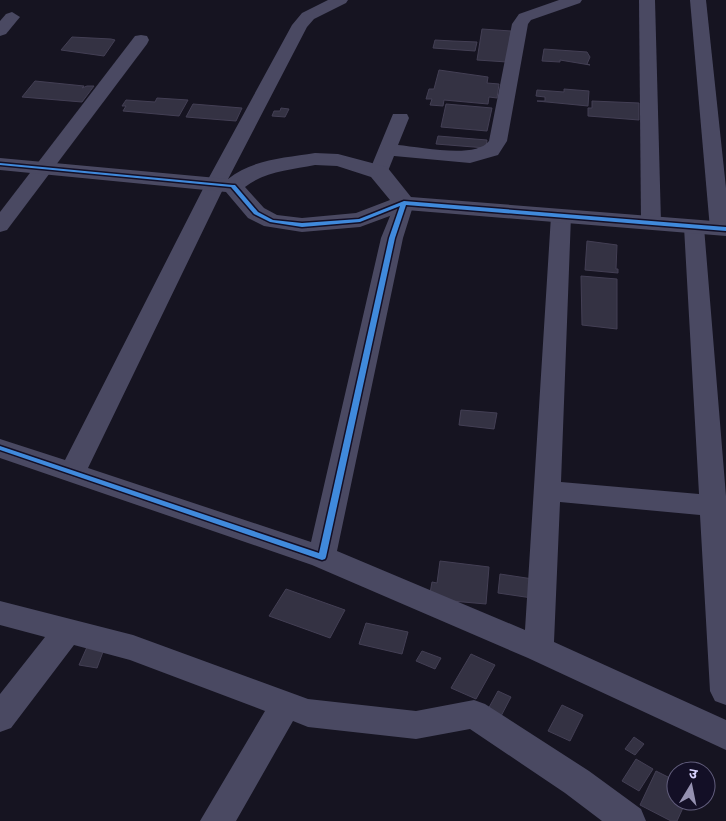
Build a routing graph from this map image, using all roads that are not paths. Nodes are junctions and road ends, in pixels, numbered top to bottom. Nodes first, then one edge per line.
1 (340, 0) edge
2 (574, 0) edge
3 (646, 0) edge
4 (698, 0) edge
5 (12, 17) dead end
6 (0, 31) edge
7 (141, 40) dead end
8 (400, 118) dead end
9 (387, 150) junction
10 (0, 164) edge
11 (46, 168) junction
12 (379, 172) junction
13 (224, 184) junction
14 (404, 203) junction
15 (561, 216) junction
16 (651, 223) junction
17 (0, 226) edge
18 (694, 227) junction
19 (723, 229) edge
20 (0, 448) edge
21 (73, 472) junction
22 (546, 491) junction
23 (714, 506) junction
24 (322, 557) junction
25 (0, 613) edge
26 (67, 631) junction
27 (539, 649) junction
28 (726, 691) edge
29 (286, 704) junction
30 (0, 718) edge
31 (726, 735) edge
32 (217, 821) edge
33 (630, 821) edge

1 - 13 street
2 - 9 street
3 - 16 street
4 - 19 street
5 - 6 street
7 - 11 street
8 - 9 street
9 - 12 street
10 - 11 street
11 - 13 street
11 - 17 street
12 - 13 street
12 - 14 street
13 - 14 street
13 - 21 street
14 - 15 street
14 - 24 street
15 - 16 street
15 - 22 street
16 - 18 street
18 - 19 street
18 - 23 street
20 - 21 street
21 - 24 street
22 - 23 street
22 - 27 street
23 - 28 street
24 - 27 street
25 - 26 street
26 - 29 street
26 - 30 street
27 - 31 street
29 - 32 street
29 - 33 street

